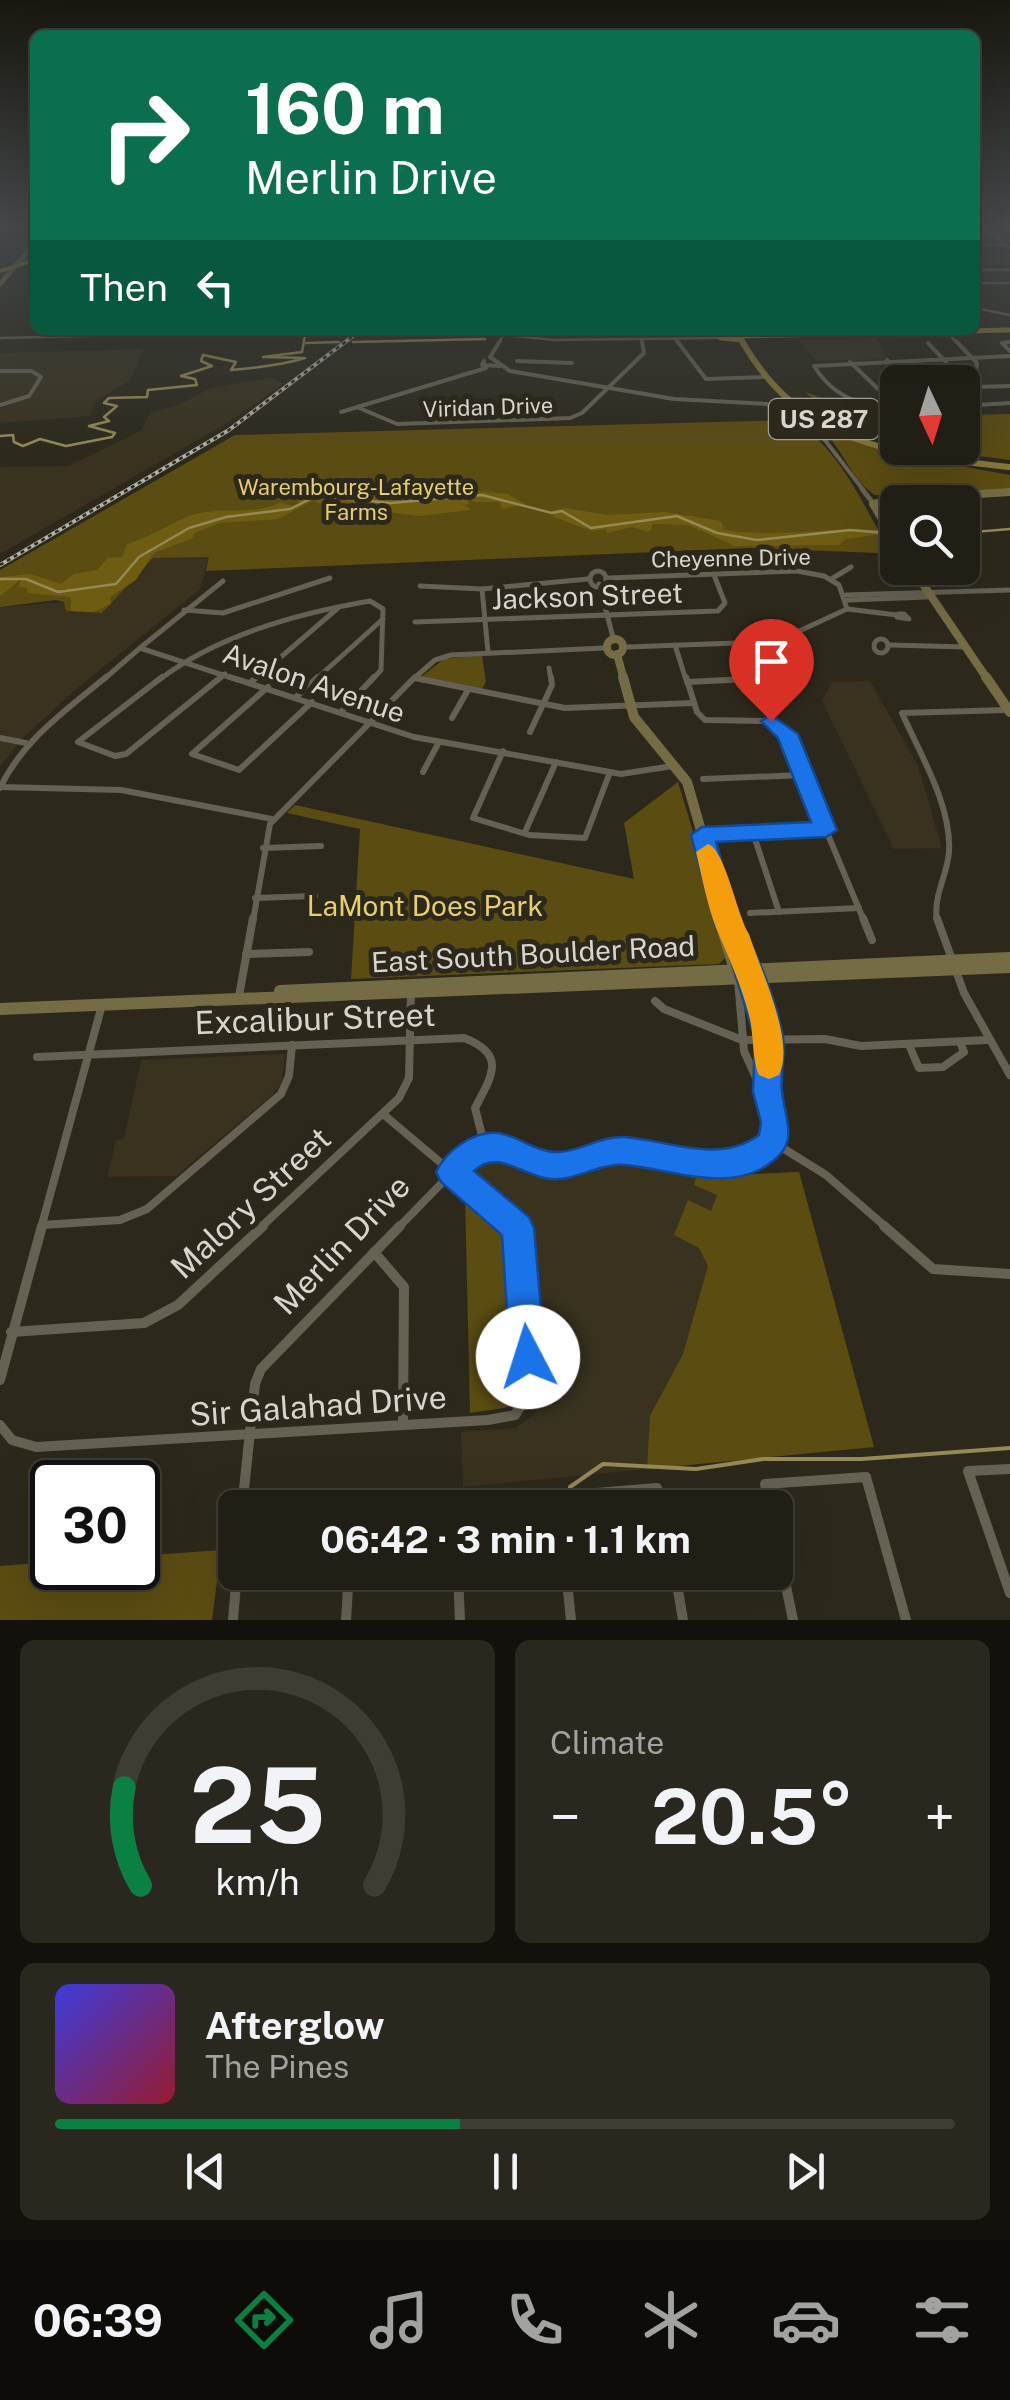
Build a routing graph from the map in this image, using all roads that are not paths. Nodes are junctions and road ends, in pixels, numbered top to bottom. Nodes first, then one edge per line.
1 (980, 310) edge
2 (1010, 314) edge
3 (980, 330) edge
4 (1010, 330) edge
5 (129, 335) dead end
6 (487, 335) edge
7 (728, 335) edge
8 (742, 335) edge
9 (743, 335) edge
10 (758, 335) edge
11 (802, 335) edge
12 (950, 335) edge
13 (722, 336) junction
14 (500, 337) junction
15 (0, 338) edge
16 (676, 339) junction
17 (576, 340) junction
18 (642, 340) junction
19 (1010, 342) edge
20 (928, 343) dead end
21 (1010, 353) edge
22 (971, 356) junction
23 (942, 357) junction
24 (494, 360) junction
25 (886, 360) junction
26 (850, 362) junction
27 (572, 363) dead end
28 (484, 365) junction
29 (501, 365) junction
30 (893, 365) edge
31 (945, 365) edge
32 (978, 365) edge
33 (0, 371) edge
34 (766, 378) junction
35 (980, 386) edge
36 (1010, 386) edge
37 (608, 388) junction
38 (880, 391) edge
39 (1010, 404) edge
40 (0, 405) edge
41 (980, 405) edge
42 (880, 406) edge
43 (356, 407) junction
44 (341, 412) dead end
45 (880, 439) edge
46 (980, 460) edge
47 (1010, 465) edge
48 (1010, 492) edge
49 (980, 494) edge
50 (880, 502) edge
51 (852, 566) dead end
52 (714, 575) junction
53 (330, 578) dead end
54 (609, 578) junction
55 (588, 579) junction
56 (831, 579) junction
57 (223, 581) dead end
58 (600, 584) junction
59 (924, 585) edge
60 (420, 586) dead end
61 (482, 589) junction
62 (1010, 592) edge
63 (931, 595) junction
64 (846, 597) junction
65 (340, 606) junction
66 (847, 609) junction
67 (184, 610) junction
68 (607, 615) junction
69 (897, 615) dead end
70 (382, 619) junction
71 (484, 620) junction
72 (414, 622) dead end
73 (784, 638) junction
74 (614, 641) junction
75 (764, 642) junction
76 (676, 645) junction
77 (890, 646) dead end
78 (966, 646) junction
79 (627, 647) junction
80 (778, 647) junction
81 (140, 648) junction
82 (604, 648) junction
83 (488, 652) junction
84 (617, 654) junction
85 (182, 660) junction
86 (549, 668) dead end
87 (226, 673) junction
88 (415, 678) junction
89 (251, 682) junction
90 (687, 682) junction
91 (268, 687) junction
92 (468, 690) junction
93 (296, 696) junction
94 (312, 702) junction
95 (694, 703) junction
96 (543, 705) junction
97 (630, 706) junction
98 (1009, 709) edge
99 (342, 712) junction
100 (452, 718) dead end
101 (370, 723) junction
102 (530, 732) dead end
103 (0, 738) edge
104 (439, 742) junction
105 (28, 744) junction
106 (502, 751) junction
107 (556, 762) junction
108 (674, 766) junction
109 (423, 772) dead end
110 (610, 772) junction
111 (804, 774) junction
112 (703, 779) dead end
113 (0, 787) edge
114 (274, 819) junction
115 (826, 830) junction
116 (525, 832) junction
117 (753, 832) junction
118 (702, 835) junction
119 (321, 846) dead end
120 (262, 848) junction
121 (316, 896) dead end
122 (255, 898) junction
123 (858, 908) junction
124 (779, 912) junction
125 (750, 913) dead end
126 (872, 940) dead end
127 (309, 952) dead end
128 (246, 954) junction
129 (1010, 958) edge
130 (954, 965) junction
131 (1010, 967) edge
132 (743, 974) junction
133 (411, 989) junction
134 (240, 996) junction
135 (655, 1001) dead end
136 (103, 1002) junction
137 (0, 1006) edge
138 (769, 1038) junction
139 (742, 1040) junction
140 (988, 1040) junction
141 (412, 1041) junction
142 (960, 1042) junction
143 (909, 1044) junction
144 (292, 1045) junction
145 (89, 1055) junction
146 (37, 1057) dead end
147 (1010, 1074) edge
148 (768, 1092) junction
149 (383, 1114) junction
150 (773, 1142) junction
151 (485, 1147) junction
152 (452, 1172) junction
153 (42, 1225) junction
154 (374, 1252) junction
155 (1010, 1274) edge
156 (12, 1332) junction
157 (0, 1380) edge
158 (0, 1425) edge
159 (403, 1426) junction
160 (248, 1436) junction
161 (1010, 1469) edge
162 (244, 1490) edge
163 (766, 1490) edge
164 (236, 1590) edge
165 (348, 1590) edge
166 (459, 1590) edge
167 (568, 1590) edge
168 (679, 1590) edge
169 (787, 1590) edge
170 (1010, 1592) edge
171 (233, 1620) edge
172 (346, 1620) edge
173 (460, 1620) edge
174 (570, 1620) edge
175 (683, 1620) edge
176 (793, 1620) edge
177 (906, 1620) edge

1 - 2 street
3 - 4 main road
5 - 15 street
6 - 14 street
7 - 13 main road
8 - 34 main road, US 287
9 - 45 main road, US 287
10 - 11 main road
12 - 22 street
13 - 16 street
13 - 17 street
14 - 17 street
14 - 24 street
14 - 28 street
16 - 18 street
16 - 34 street
17 - 18 street
18 - 37 street, Viridan Drive
19 - 21 street
20 - 23 street
21 - 22 street
22 - 23 street
22 - 32 street
23 - 25 street
23 - 31 street
24 - 28 street
24 - 29 street
25 - 26 street
25 - 30 street
26 - 38 street
26 - 42 street
27 - 29 street
28 - 29 street
28 - 43 street
29 - 37 street
33 - 40 street
34 - 47 main road, US 287
35 - 36 street
37 - 43 street, Viridan Drive
37 - 50 street
39 - 41 street
43 - 44 street
46 - 47 main road, US 287
48 - 49 main road
51 - 56 street
52 - 54 street, Cheyenne Drive
52 - 56 street, Cheyenne Drive
52 - 68 street, Jackson Street
53 - 67 street
54 - 55 street, Cheyenne Drive
54 - 58 street
55 - 58 street
55 - 61 street
56 - 64 street, Cheyenne Drive
57 - 67 street
58 - 68 street
59 - 63 main road
60 - 61 street
61 - 71 street
62 - 63 street
63 - 64 street
63 - 78 main road
64 - 66 street
65 - 70 street
65 - 85 street
65 - 89 street
66 - 69 street
66 - 73 street
67 - 81 street
68 - 71 street, Jackson Street
68 - 74 street
70 - 93 street
70 - 99 street
71 - 72 street, Jackson Street
71 - 83 street
73 - 75 street
73 - 80 street
74 - 79 main road
74 - 82 main road
75 - 76 street
75 - 80 street
76 - 79 street
76 - 90 street
77 - 78 street
78 - 98 main road
79 - 84 main road
80 - 90 street
81 - 85 street, Avalon Avenue
81 - 105 street
82 - 83 street
82 - 84 main road
83 - 88 street
84 - 97 main road
85 - 87 street, Avalon Avenue
85 - 87 street
86 - 96 street
87 - 89 street, Avalon Avenue
88 - 92 street
88 - 101 street
89 - 91 street, Avalon Avenue
90 - 95 street
91 - 93 street, Avalon Avenue
91 - 94 street
92 - 96 street
92 - 100 street
93 - 94 street, Avalon Avenue
94 - 99 street, Avalon Avenue
95 - 97 street
95 - 111 street
96 - 97 street
96 - 102 street
97 - 108 main road
98 - 130 street
99 - 101 street, Avalon Avenue
101 - 104 street, Avalon Avenue
101 - 114 street
103 - 105 street
104 - 106 street, Avalon Avenue
104 - 109 street
105 - 113 street
106 - 107 street, Avalon Avenue
106 - 116 street
107 - 110 street, Avalon Avenue
107 - 116 street
108 - 110 street, Avalon Avenue
108 - 118 main road
110 - 116 street
111 - 112 street
111 - 115 street
113 - 114 street
114 - 120 street
115 - 117 street
115 - 123 street
117 - 118 street
117 - 124 street
118 - 132 main road
119 - 120 street
120 - 122 street
121 - 122 street
122 - 128 street
123 - 124 street
123 - 126 street
124 - 125 street
127 - 128 street
128 - 134 street
129 - 130 main road, East South Boulder Road
130 - 131 main road, East South Boulder Road
130 - 132 main road, East South Boulder Road
130 - 140 street
132 - 133 main road, East South Boulder Road
132 - 138 street
132 - 139 street
133 - 134 main road, East South Boulder Road
133 - 141 street, Malory Street
134 - 136 main road, East South Boulder Road
135 - 139 street
136 - 137 main road, East South Boulder Road
136 - 145 street
138 - 139 street
138 - 143 street
138 - 148 street
139 - 148 street
140 - 142 street
140 - 147 street
141 - 144 street, Excalibur Street
141 - 149 street, Malory Street
141 - 151 street, Excalibur Street
142 - 143 street
142 - 143 street
144 - 145 street, Excalibur Street
144 - 153 street
145 - 146 street, Excalibur Street
145 - 153 street
148 - 150 street
149 - 152 street, Sir Galahad Drive
149 - 156 street, Malory Street
150 - 151 street
150 - 155 street
151 - 152 street, Merlin Drive
152 - 154 street, Merlin Drive
152 - 159 street, Sir Galahad Drive
153 - 156 street
154 - 159 street
154 - 160 street, Merlin Drive
156 - 157 street
158 - 160 street, Sir Galahad Drive
159 - 160 street, Sir Galahad Drive
160 - 162 street, Merlin Drive
161 - 170 street
163 - 177 street
164 - 171 street
165 - 172 street
166 - 173 street
167 - 174 street
168 - 175 street
169 - 176 street

